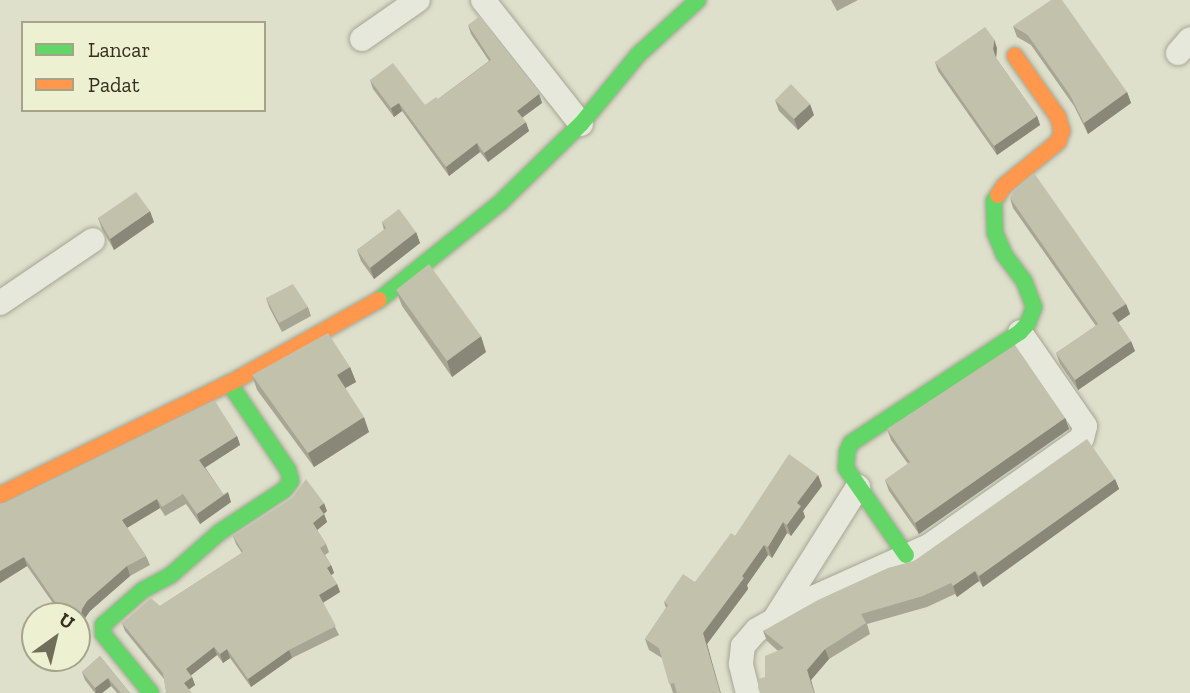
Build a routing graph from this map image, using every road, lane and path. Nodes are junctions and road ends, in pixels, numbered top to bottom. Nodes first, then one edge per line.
1 (418, 0) edge
2 (483, 0) edge
3 (698, 0) edge
4 (362, 39) dead end
5 (1015, 56) dead end
6 (581, 124) junction
7 (93, 240) dead end
8 (0, 303) edge
9 (1020, 332) junction
10 (229, 383) junction
11 (858, 487) junction
12 (0, 495) edge
13 (906, 555) junction
14 (774, 620) junction
15 (151, 693) edge
16 (748, 693) edge

1 - 4 street
2 - 6 street
3 - 6 street
5 - 9 street
6 - 10 street
7 - 8 street
9 - 11 street
9 - 13 street
10 - 12 street
10 - 15 street
11 - 13 street
11 - 14 street
13 - 14 street
14 - 16 street

